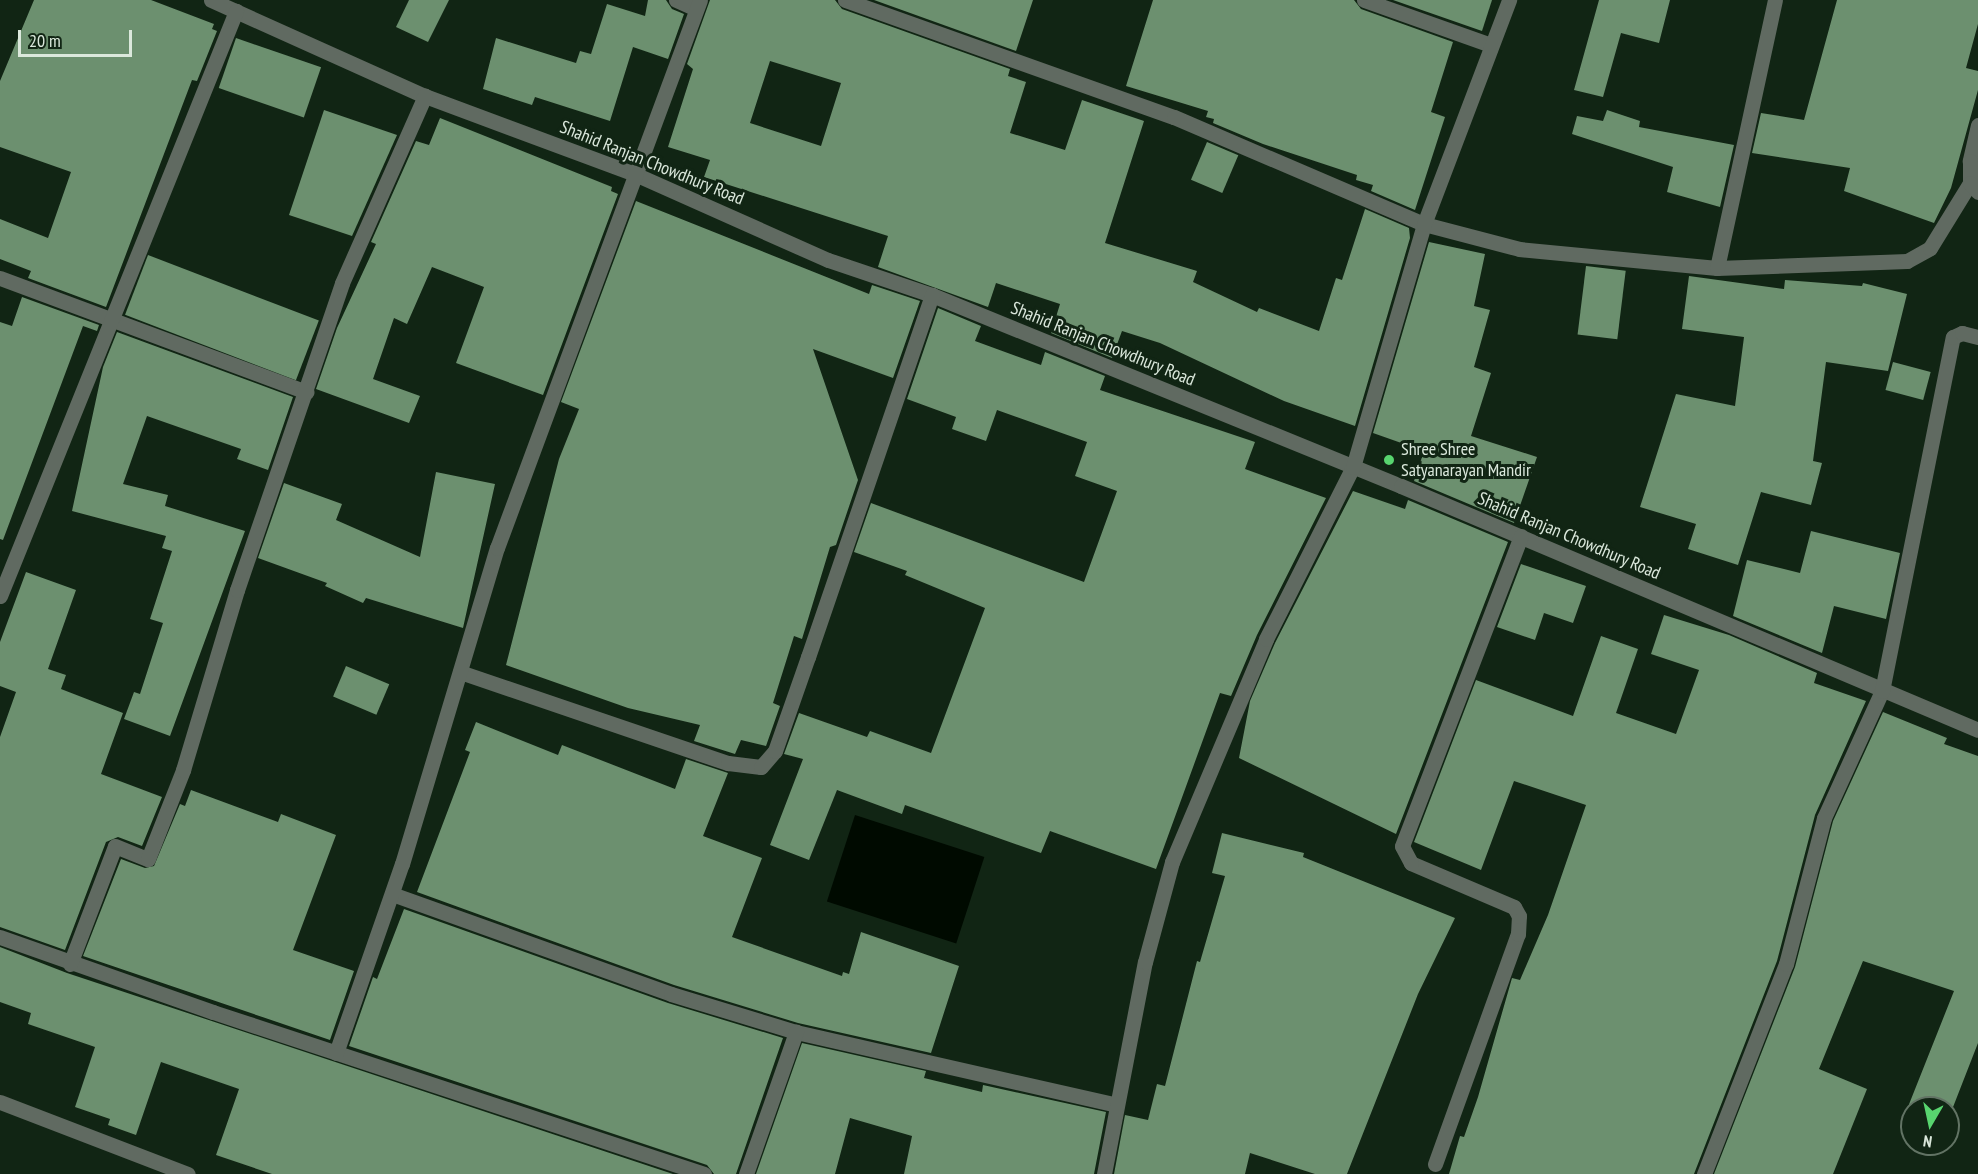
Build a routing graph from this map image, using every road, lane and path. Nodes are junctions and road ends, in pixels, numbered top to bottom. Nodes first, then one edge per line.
1 (211, 0) edge
2 (676, 0) edge
3 (845, 0) edge
4 (1364, 0) edge
5 (1509, 0) edge
6 (1775, 0) edge
7 (698, 5) edge
8 (236, 11) junction
9 (1491, 45) junction
10 (425, 96) junction
11 (1978, 125) edge
12 (637, 175) junction
13 (1974, 188) edge
14 (1424, 224) junction
15 (1718, 268) junction
16 (0, 278) edge
17 (932, 295) junction
18 (112, 319) junction
19 (1978, 337) edge
20 (307, 392) junction
21 (1353, 467) junction
22 (1521, 536) junction
23 (0, 596) edge
24 (460, 672) junction
25 (1882, 692) junction
26 (1978, 730) edge
27 (392, 894) junction
28 (0, 937) edge
29 (70, 964) junction
30 (796, 1032) junction
31 (336, 1053) junction
32 (0, 1102) edge
33 (1117, 1105) junction
34 (1435, 1164) dead end
35 (188, 1174) edge
36 (704, 1174) edge
37 (746, 1174) edge
38 (1104, 1174) edge
39 (1704, 1174) edge

1 - 8 street, Shahid Ranjan Chowdhury Road
2 - 7 street
3 - 14 street
4 - 9 street
5 - 9 street
6 - 15 street
7 - 12 street
8 - 10 street, Shahid Ranjan Chowdhury Road
8 - 18 street
9 - 14 street
10 - 12 street, Shahid Ranjan Chowdhury Road
10 - 20 street
11 - 13 street
12 - 17 street, Shahid Ranjan Chowdhury Road
12 - 24 street
13 - 15 street
14 - 15 street
14 - 21 street
16 - 18 street
17 - 21 street, Shahid Ranjan Chowdhury Road
17 - 24 street
18 - 20 street
18 - 23 street
19 - 25 street
20 - 29 street
21 - 22 street, Shahid Ranjan Chowdhury Road
21 - 33 street
22 - 25 street, Shahid Ranjan Chowdhury Road
22 - 34 street
24 - 27 street
25 - 26 street, Shahid Ranjan Chowdhury Road
25 - 39 street
27 - 30 street
27 - 31 street
28 - 29 street
29 - 31 street
30 - 33 street
30 - 37 street
31 - 36 street
32 - 35 street
33 - 38 street

